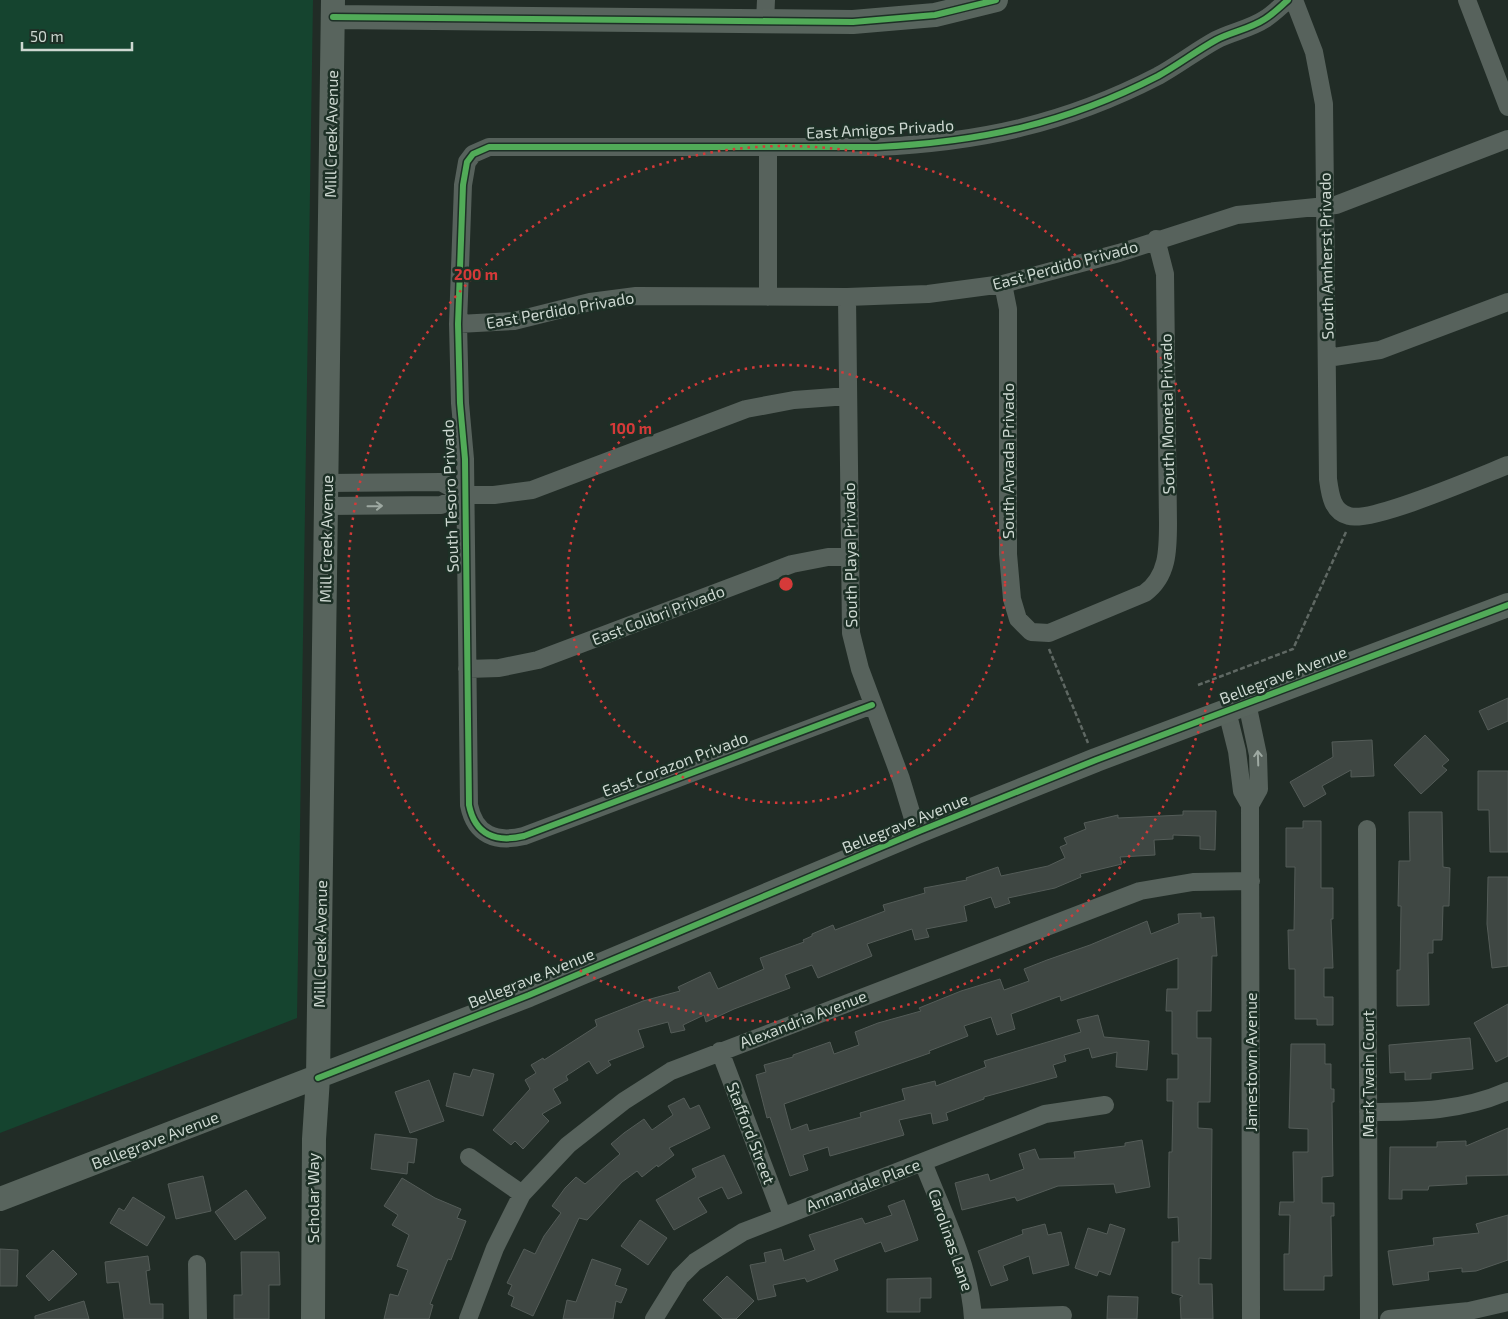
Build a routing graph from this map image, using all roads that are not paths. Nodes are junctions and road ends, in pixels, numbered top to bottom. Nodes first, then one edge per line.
1 (996, 0) edge
2 (1288, 0) edge
3 (1294, 0) edge
4 (1467, 0) edge
5 (333, 9) edge
6 (766, 10) edge
7 (1508, 107) edge
8 (1508, 139) edge
9 (768, 147) junction
10 (473, 154) joint
11 (1325, 207) junction
12 (1156, 240) junction
13 (1003, 284) junction
14 (768, 296) junction
15 (847, 297) junction
16 (1508, 302) edge
17 (458, 324) junction
18 (1326, 358) junction
19 (848, 396) junction
20 (1508, 465) edge
21 (326, 483) junction
22 (465, 494) junction
23 (326, 506) junction
24 (848, 557) junction
25 (1508, 605) edge
26 (1037, 633) joint
27 (467, 669) junction
28 (872, 705) junction
29 (1237, 707) junction
30 (1367, 830) dead end
31 (917, 832) junction
32 (485, 834) joint
33 (1251, 881) junction
34 (720, 1052) junction
35 (318, 1078) junction
36 (1508, 1091) edge
37 (1105, 1105) dead end
38 (1368, 1112) junction
39 (469, 1157) dead end
40 (923, 1162) junction
41 (522, 1194) junction
42 (0, 1199) edge
43 (782, 1215) junction
44 (197, 1264) dead end
45 (1508, 1303) edge
46 (1063, 1315) dead end
47 (973, 1318) edge
48 (198, 1319) edge
49 (313, 1319) edge
50 (468, 1319) edge
51 (654, 1319) edge
52 (1251, 1319) edge
53 (1369, 1319) edge
54 (1389, 1319) edge

1 - 6 street
2 - 9 street, East Amigos Privado
3 - 11 street, South Amherst Privado
4 - 7 street
5 - 6 street
5 - 21 street, Mill Creek Avenue
8 - 11 street, East Perdido Privado
9 - 10 street, East Amigos Privado
9 - 14 street
10 - 17 street, South Tesoro Privado
11 - 12 street, East Perdido Privado
11 - 18 street, South Amherst Privado
12 - 13 street, East Perdido Privado
12 - 26 street, South Moneta Privado
13 - 15 street, East Perdido Privado
13 - 26 street, South Arvada Privado
14 - 15 street, East Perdido Privado
14 - 17 street, East Perdido Privado
15 - 19 street, South Playa Privado
16 - 18 street
17 - 22 street, South Tesoro Privado
18 - 20 street, South Amherst Privado
19 - 22 street
19 - 24 street, South Playa Privado
21 - 22 street
21 - 23 street, Mill Creek Avenue
23 -> 22 street
22 - 27 street, South Tesoro Privado
23 - 35 street, Mill Creek Avenue
24 - 27 street, East Colibri Privado
24 - 28 street, South Playa Privado
25 - 29 street, Bellegrave Avenue
27 - 32 street, South Tesoro Privado
28 - 31 street, South Playa Privado
28 - 32 street, East Corazon Privado
29 - 31 street, Bellegrave Avenue
29 - 33 street, Jamestown Avenue
30 - 38 street, Mark Twain Court
31 - 35 street, Bellegrave Avenue
33 - 34 street, Alexandria Avenue
33 - 52 street, Jamestown Avenue
34 - 41 street, Alexandria Avenue
34 - 43 street, Stafford Street
35 - 42 street, Bellegrave Avenue
35 - 49 street, Scholar Way
36 - 38 street
37 - 40 street, Annandale Place
38 - 53 street, Mark Twain Court
39 - 41 street
40 - 43 street, Annandale Place
40 - 47 street, Carolinas Lane
41 - 50 street, Alexandria Avenue
43 - 51 street, Annandale Place
44 - 48 street
45 - 54 street
46 - 47 street

